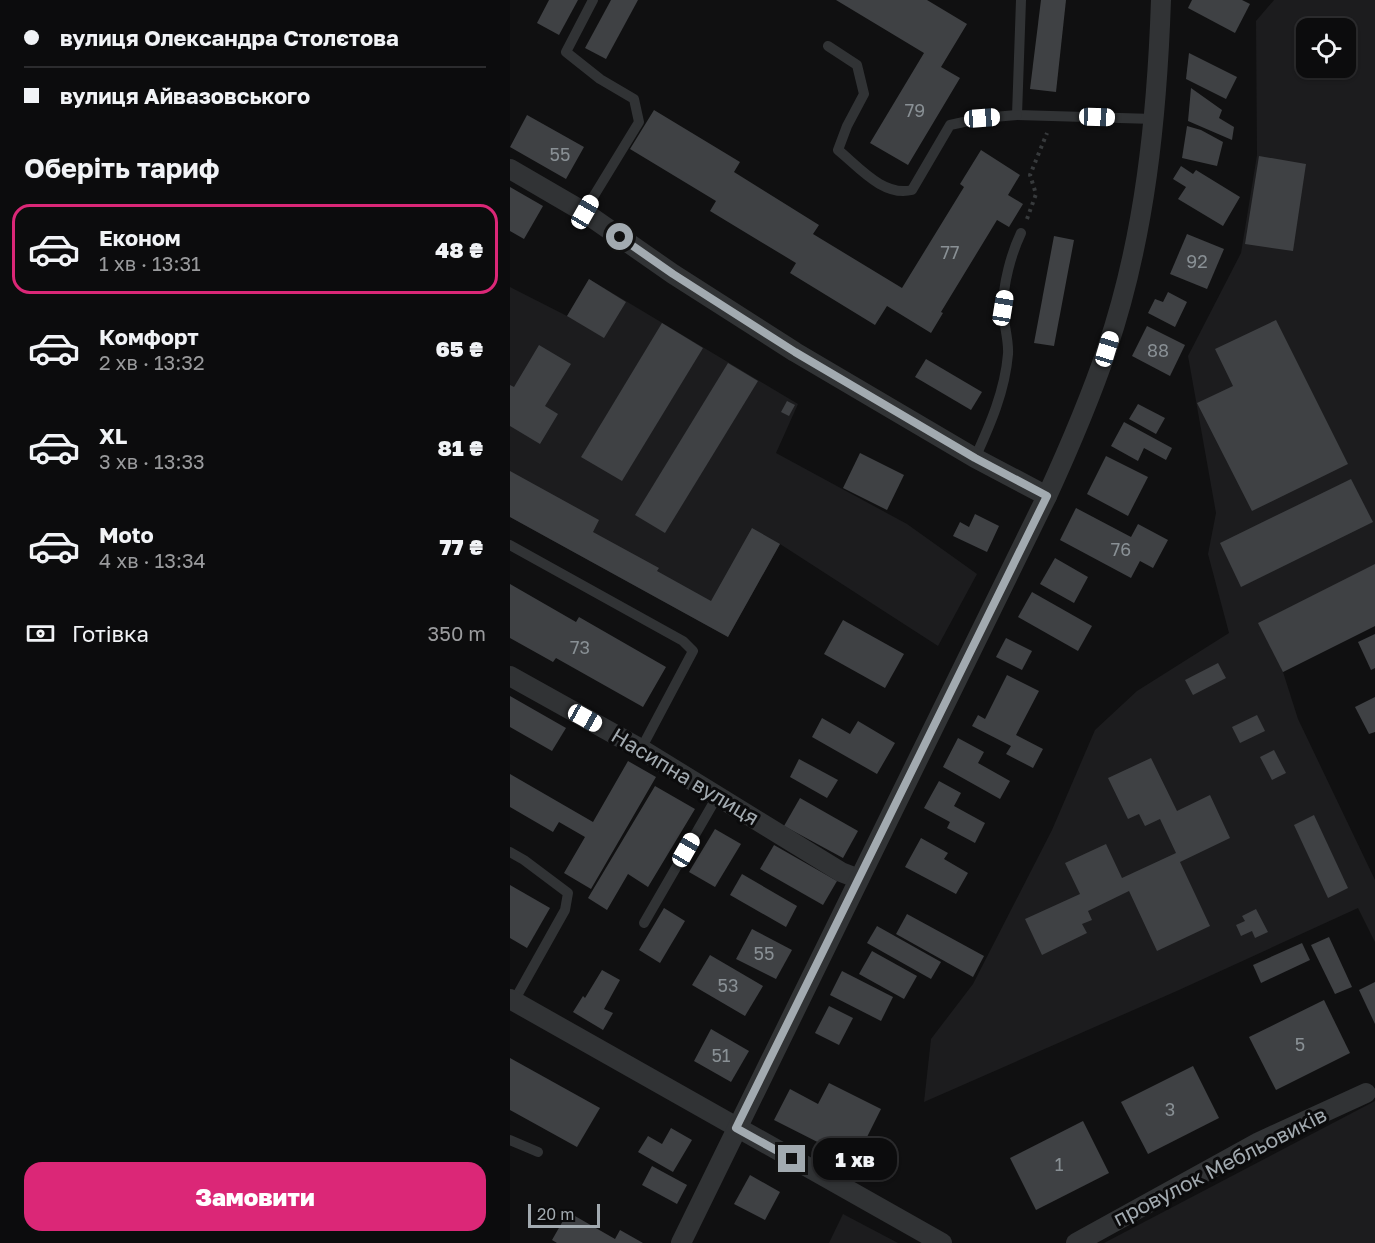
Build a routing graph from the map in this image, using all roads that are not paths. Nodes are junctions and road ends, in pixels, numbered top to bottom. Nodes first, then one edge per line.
1 (593, 0) edge
2 (1021, 0) edge
3 (1161, 0) edge
4 (828, 46) dead end
5 (1017, 115) junction
6 (1154, 119) junction
7 (510, 169) edge
8 (585, 212) junction
9 (1021, 233) road end
10 (975, 458) junction
11 (1047, 496) junction
12 (510, 545) edge
13 (510, 676) edge
14 (641, 749) junction
15 (718, 795) junction
16 (510, 852) edge
17 (859, 879) junction
18 (644, 923) dead end
19 (512, 1000) edge
20 (1366, 1093) dead end
21 (736, 1128) junction
22 (510, 1140) edge
23 (538, 1152) dead end
24 (681, 1243) edge
25 (942, 1243) edge
26 (1076, 1243) edge

1 - 8 lane
2 - 5 lane
3 - 6 street
4 - 5 lane
5 - 6 lane
6 - 11 street
7 - 8 street
8 - 10 street
9 - 10 lane
10 - 11 street
11 - 17 street
12 - 14 lane
13 - 14 street, Насипна вулиця
14 - 15 street, Насипна вулиця
15 - 17 street, Насипна вулиця
15 - 18 lane
16 - 19 lane
17 - 21 street
19 - 21 street
20 - 26 street, провулок Мебльовиків
21 - 24 street
21 - 25 street
22 - 23 lane

